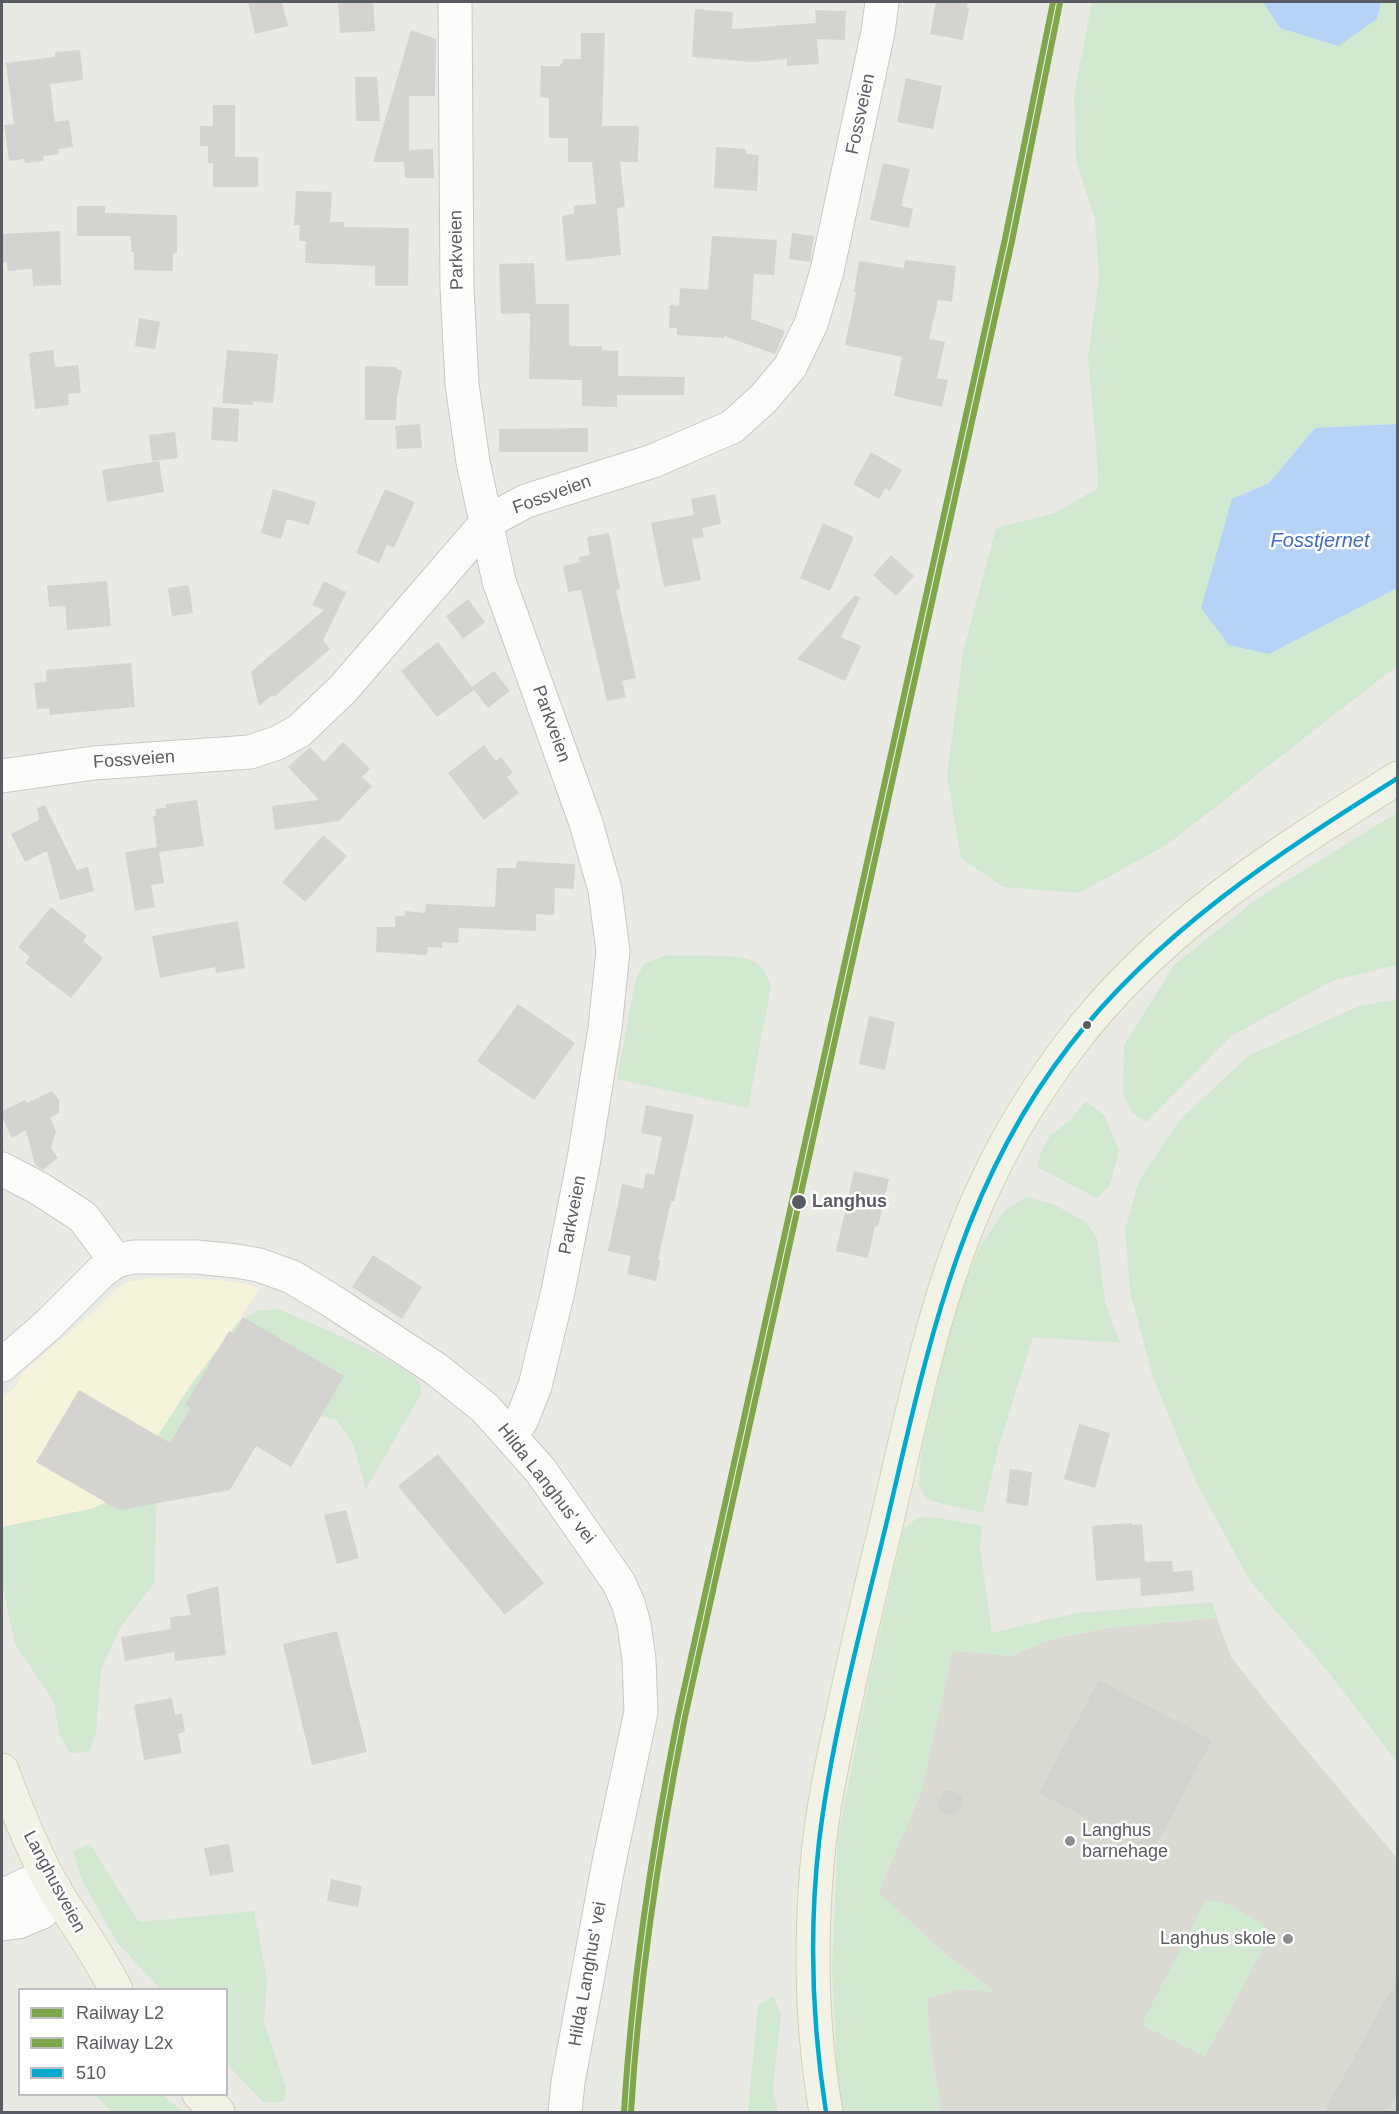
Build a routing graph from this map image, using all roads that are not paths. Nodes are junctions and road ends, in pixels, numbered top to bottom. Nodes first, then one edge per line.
1 (455, 2) edge
2 (882, 2) edge
3 (487, 522) junction
4 (2, 776) edge
5 (1398, 778) edge
6 (2, 1169) edge
7 (116, 1261) junction
8 (2, 1364) edge
9 (511, 1436) junction
10 (2, 1770) edge
11 (2, 1832) edge
12 (31, 1895) edge
13 (2, 1924) edge
14 (94, 1988) edge
15 (115, 1988) edge
16 (202, 2096) edge
17 (218, 2112) edge
18 (565, 2112) edge
19 (826, 2112) edge

1 - 3 street, Parkveien
2 - 3 street, Fossveien
3 - 4 street, Fossveien
3 - 9 street, Parkveien
5 - 19 main road
6 - 7 street
7 - 8 street
7 - 9 street, Hilda Langhus' vei
9 - 18 street, Hilda Langhus' vei
10 - 12 main road, Langhusveien
11 - 12 main road, Langhusveien
12 - 13 street
12 - 14 main road, Langhusveien
12 - 15 main road, Langhusveien
16 - 17 main road

